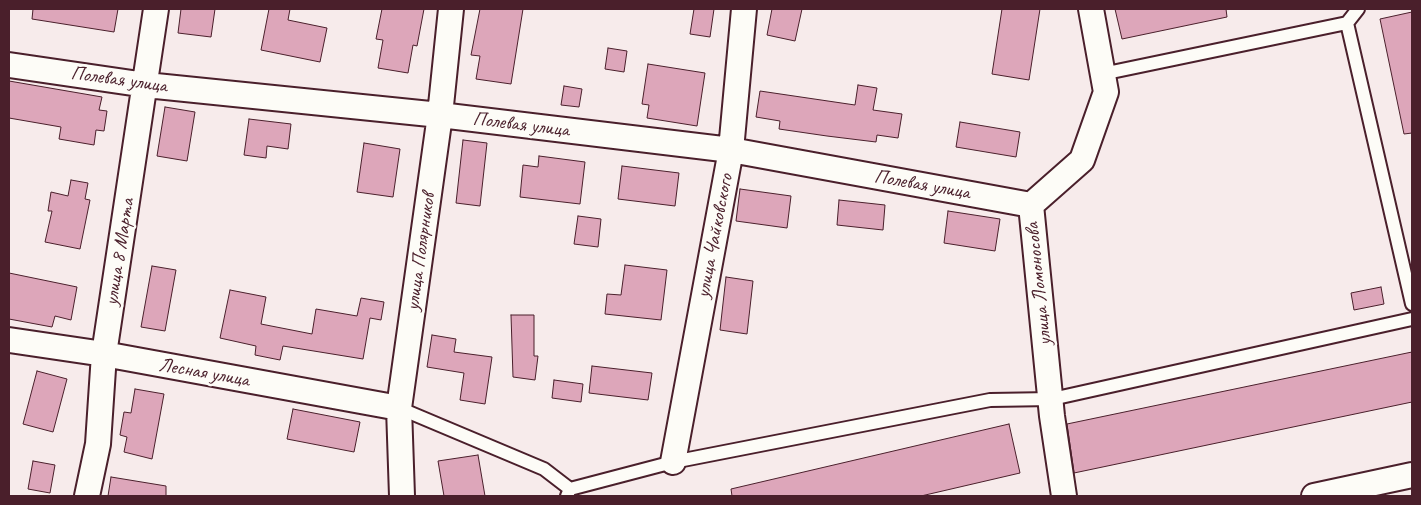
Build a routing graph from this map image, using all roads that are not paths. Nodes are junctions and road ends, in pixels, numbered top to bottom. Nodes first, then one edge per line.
1 (156, 9) edge
2 (451, 9) edge
3 (744, 9) edge
4 (1091, 9) edge
5 (1358, 9) edge
6 (1347, 23) junction
7 (9, 65) edge
8 (1102, 74) junction
9 (146, 85) junction
10 (440, 115) junction
11 (731, 150) junction
12 (1031, 205) junction
13 (1412, 304) edge
14 (1412, 319) edge
15 (9, 340) edge
16 (104, 354) junction
17 (1052, 399) junction
18 (399, 408) junction
19 (673, 462) junction
20 (1412, 475) edge
21 (569, 493) edge
22 (87, 496) edge
23 (402, 496) edge
24 (1064, 496) edge
25 (1314, 496) edge

1 - 9 street, улица 8 Марта
2 - 10 street, улица Полярников
3 - 11 street, улица Чайковского
4 - 8 street, улица Ломоносова
5 - 6 lane
6 - 8 lane
6 - 13 lane
7 - 9 street, Полевая улица
8 - 12 street, улица Ломоносова
9 - 10 street, Полевая улица
9 - 16 street, улица 8 Марта
10 - 11 street, Полевая улица
10 - 18 street, улица Полярников
11 - 12 street, Полевая улица
11 - 19 street, улица Чайковского
12 - 17 street, улица Ломоносова
14 - 17 lane
15 - 16 street, Лесная улица
16 - 18 street, Лесная улица
16 - 22 street, улица 8 Марта
17 - 19 lane
17 - 24 street, улица Ломоносова
18 - 21 lane
18 - 23 street, улица Полярников
19 - 21 lane
20 - 25 street

